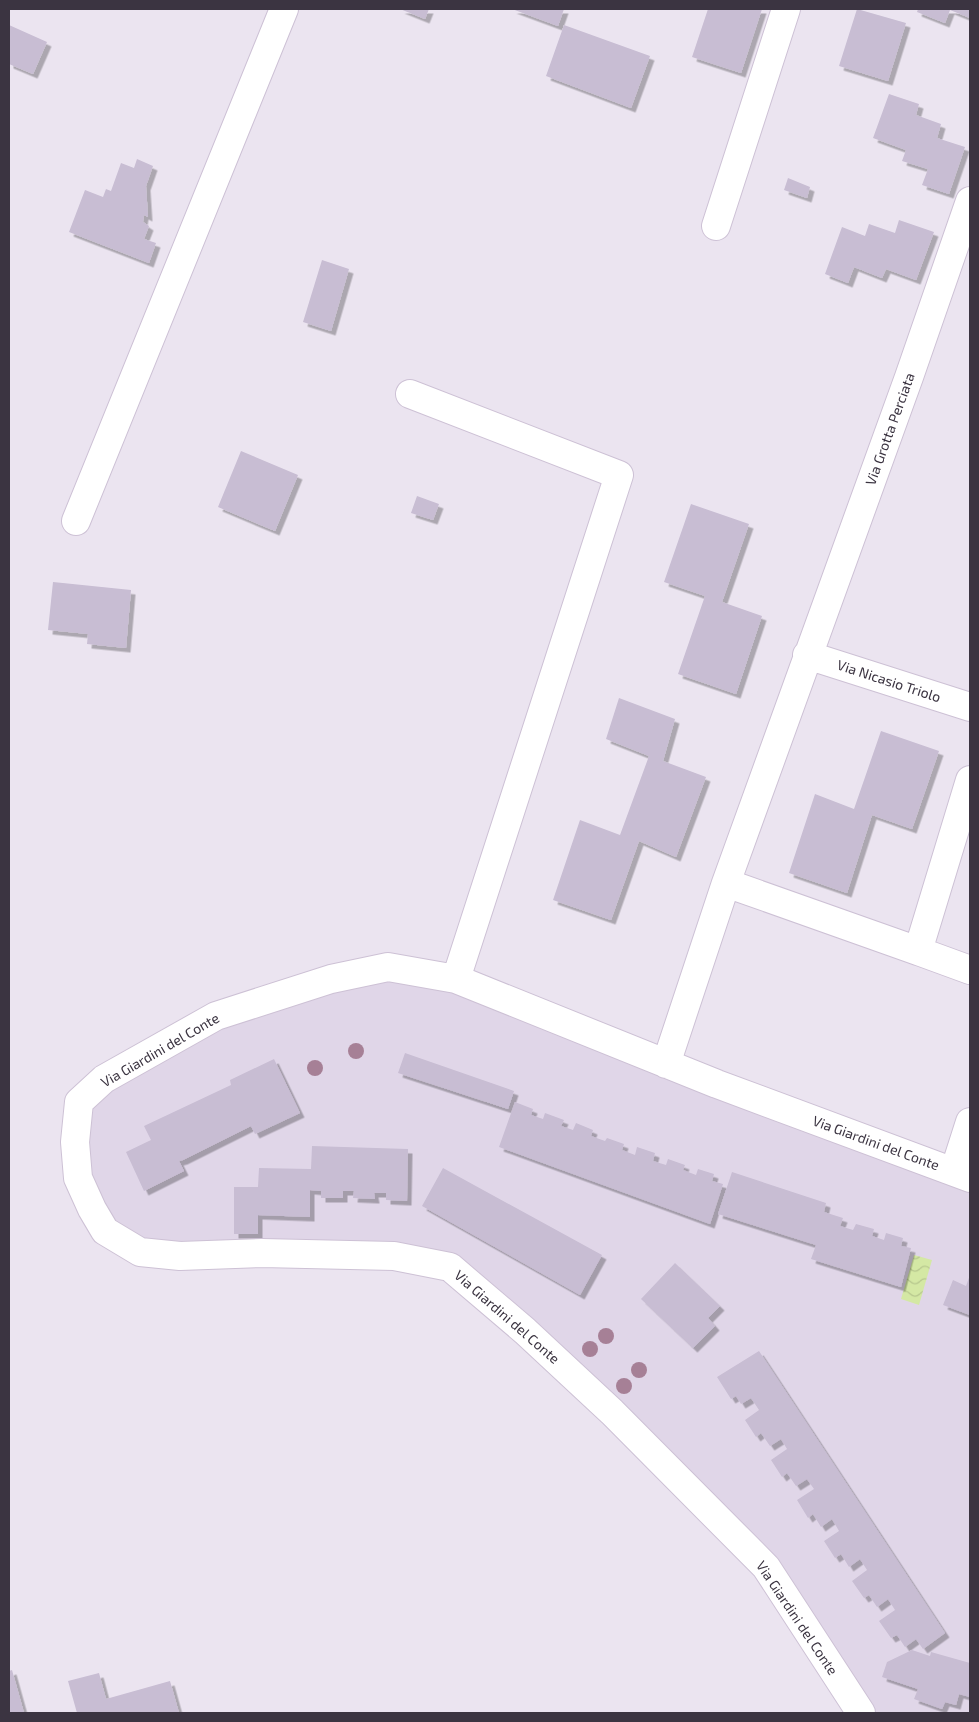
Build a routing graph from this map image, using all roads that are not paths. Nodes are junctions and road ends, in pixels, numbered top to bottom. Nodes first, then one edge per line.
1 (284, 9) edge
2 (786, 9) edge
3 (970, 201) edge
4 (716, 226) dead end
5 (410, 394) dead end
6 (76, 521) dead end
7 (807, 655) junction
8 (970, 707) edge
9 (970, 780) edge
10 (726, 882) junction
11 (918, 951) junction
12 (970, 970) edge
13 (456, 979) junction
14 (666, 1064) junction
15 (970, 1122) edge
16 (962, 1175) edge
17 (862, 1713) edge

1 - 6 street
2 - 4 street
3 - 7 street, Via Grotta Perciata
5 - 13 street
7 - 8 street, Via Nicasio Triolo
7 - 10 street, Via Grotta Perciata
9 - 11 street
10 - 11 street
10 - 14 street, Via Grotta Perciata
11 - 12 street
13 - 14 street, Via Giardini del Conte
13 - 17 street, Via Giardini del Conte
14 - 16 street, Via Giardini del Conte
15 - 16 street

